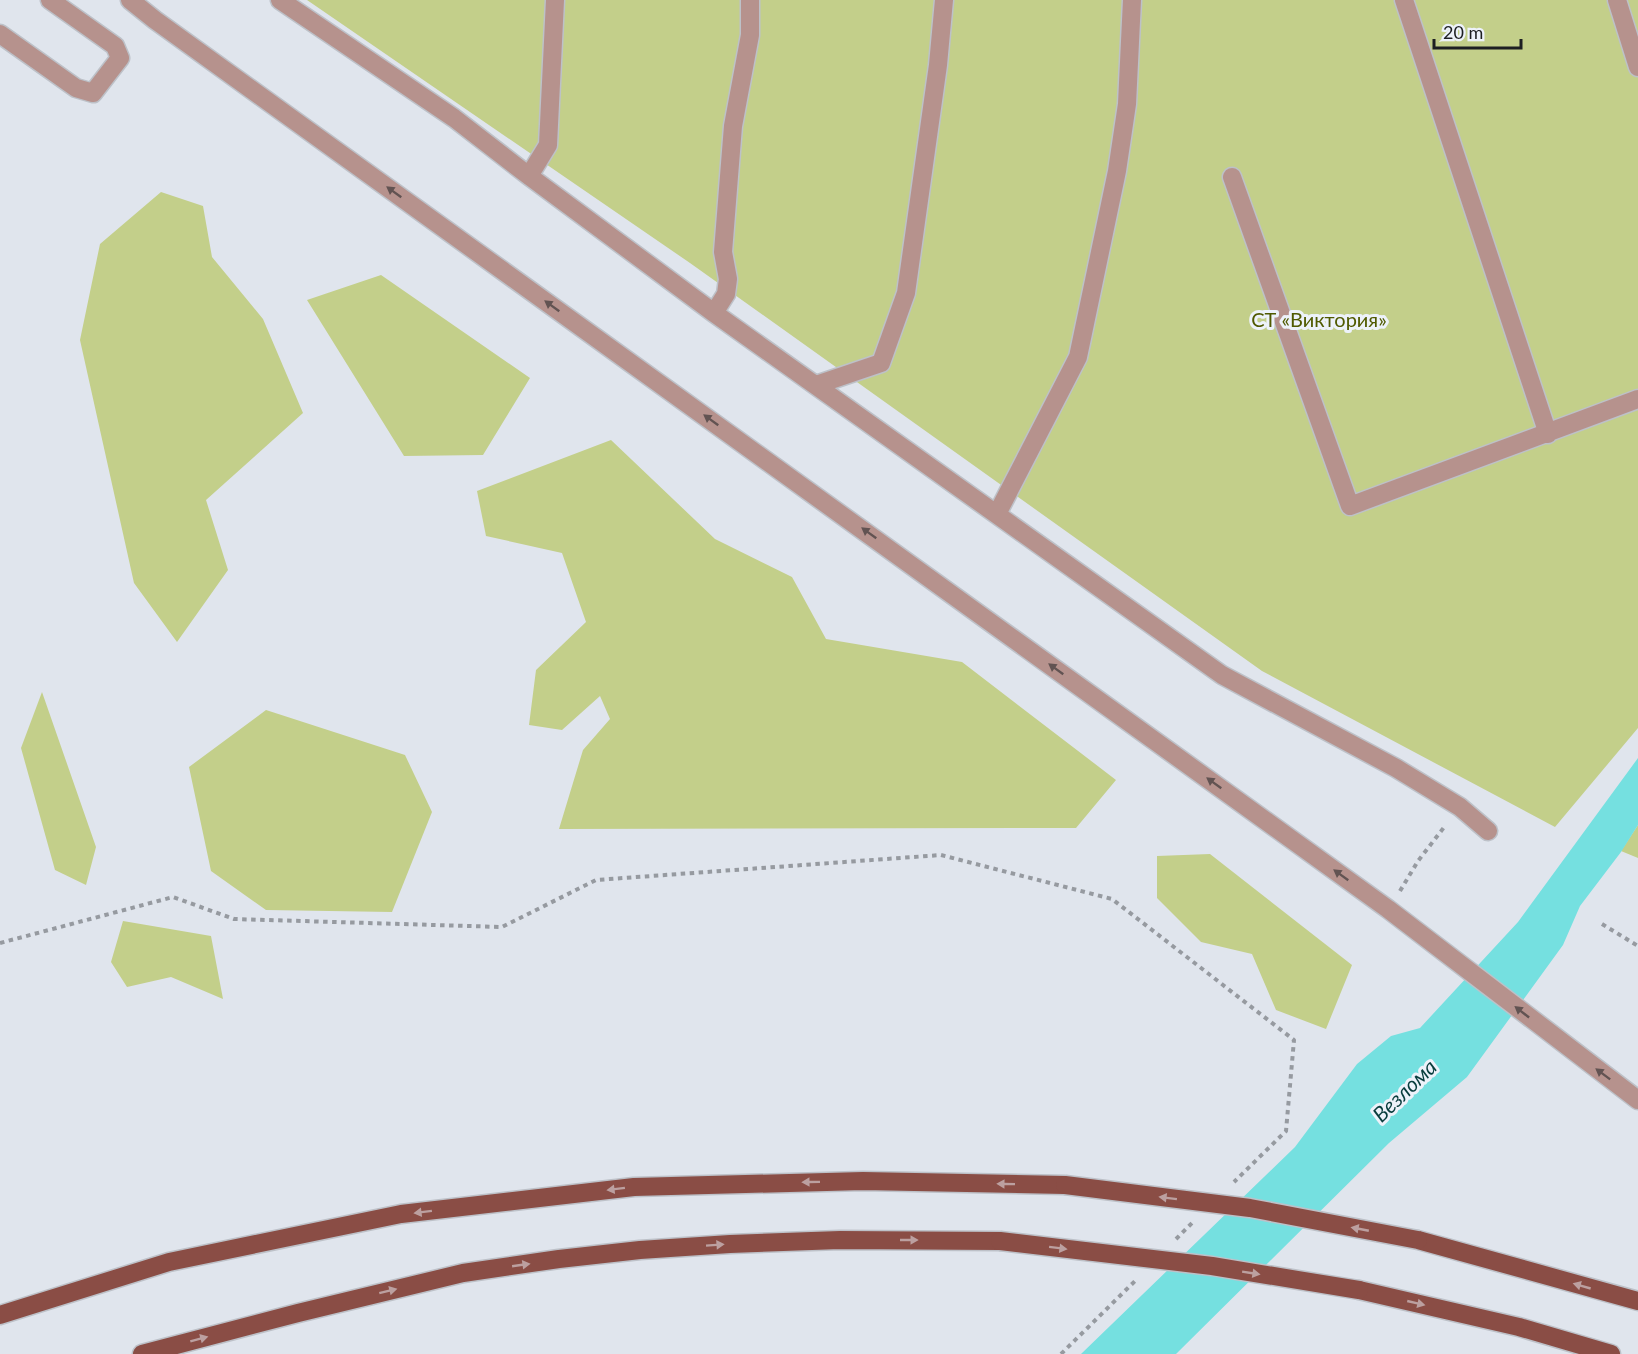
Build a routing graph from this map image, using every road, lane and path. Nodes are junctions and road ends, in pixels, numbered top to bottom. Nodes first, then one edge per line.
1 (50, 0) edge
2 (130, 0) edge
3 (280, 0) edge
4 (555, 0) edge
5 (750, 0) edge
6 (944, 0) edge
7 (1132, 0) edge
8 (1404, 0) edge
9 (1617, 0) edge
10 (73, 6) edge
11 (0, 34) edge
12 (1638, 67) edge
13 (529, 176) junction
14 (1232, 177) dead end
15 (714, 313) junction
16 (816, 385) junction
17 (1638, 399) edge
18 (1548, 434) junction
19 (998, 514) junction
20 (1460, 807) junction
21 (1488, 831) dead end
22 (1388, 909) junction
23 (1602, 924) dead end
24 (0, 943) edge
25 (1638, 946) edge
26 (1638, 1100) edge
27 (1227, 1189) dead end
28 (1194, 1222) dead end
29 (1169, 1246) dead end
30 (1136, 1280) dead end
31 (1638, 1301) edge
32 (0, 1315) edge
33 (142, 1354) edge
34 (1061, 1354) edge
35 (1611, 1354) edge

1 - 10 street
22 -> 2 street
3 - 13 street
4 - 13 street
5 - 15 street
6 - 16 street
7 - 19 street
8 - 18 street
9 - 12 street
10 - 11 street
13 - 15 street
14 - 18 street
15 - 16 street
16 - 19 street
17 - 18 street
19 - 20 street
20 - 21 street
20 - 22 path
26 -> 22 street
23 - 25 path
24 - 27 path
28 - 29 path
30 - 34 path
31 -> 32 main road, bridge
33 -> 35 main road, bridge

